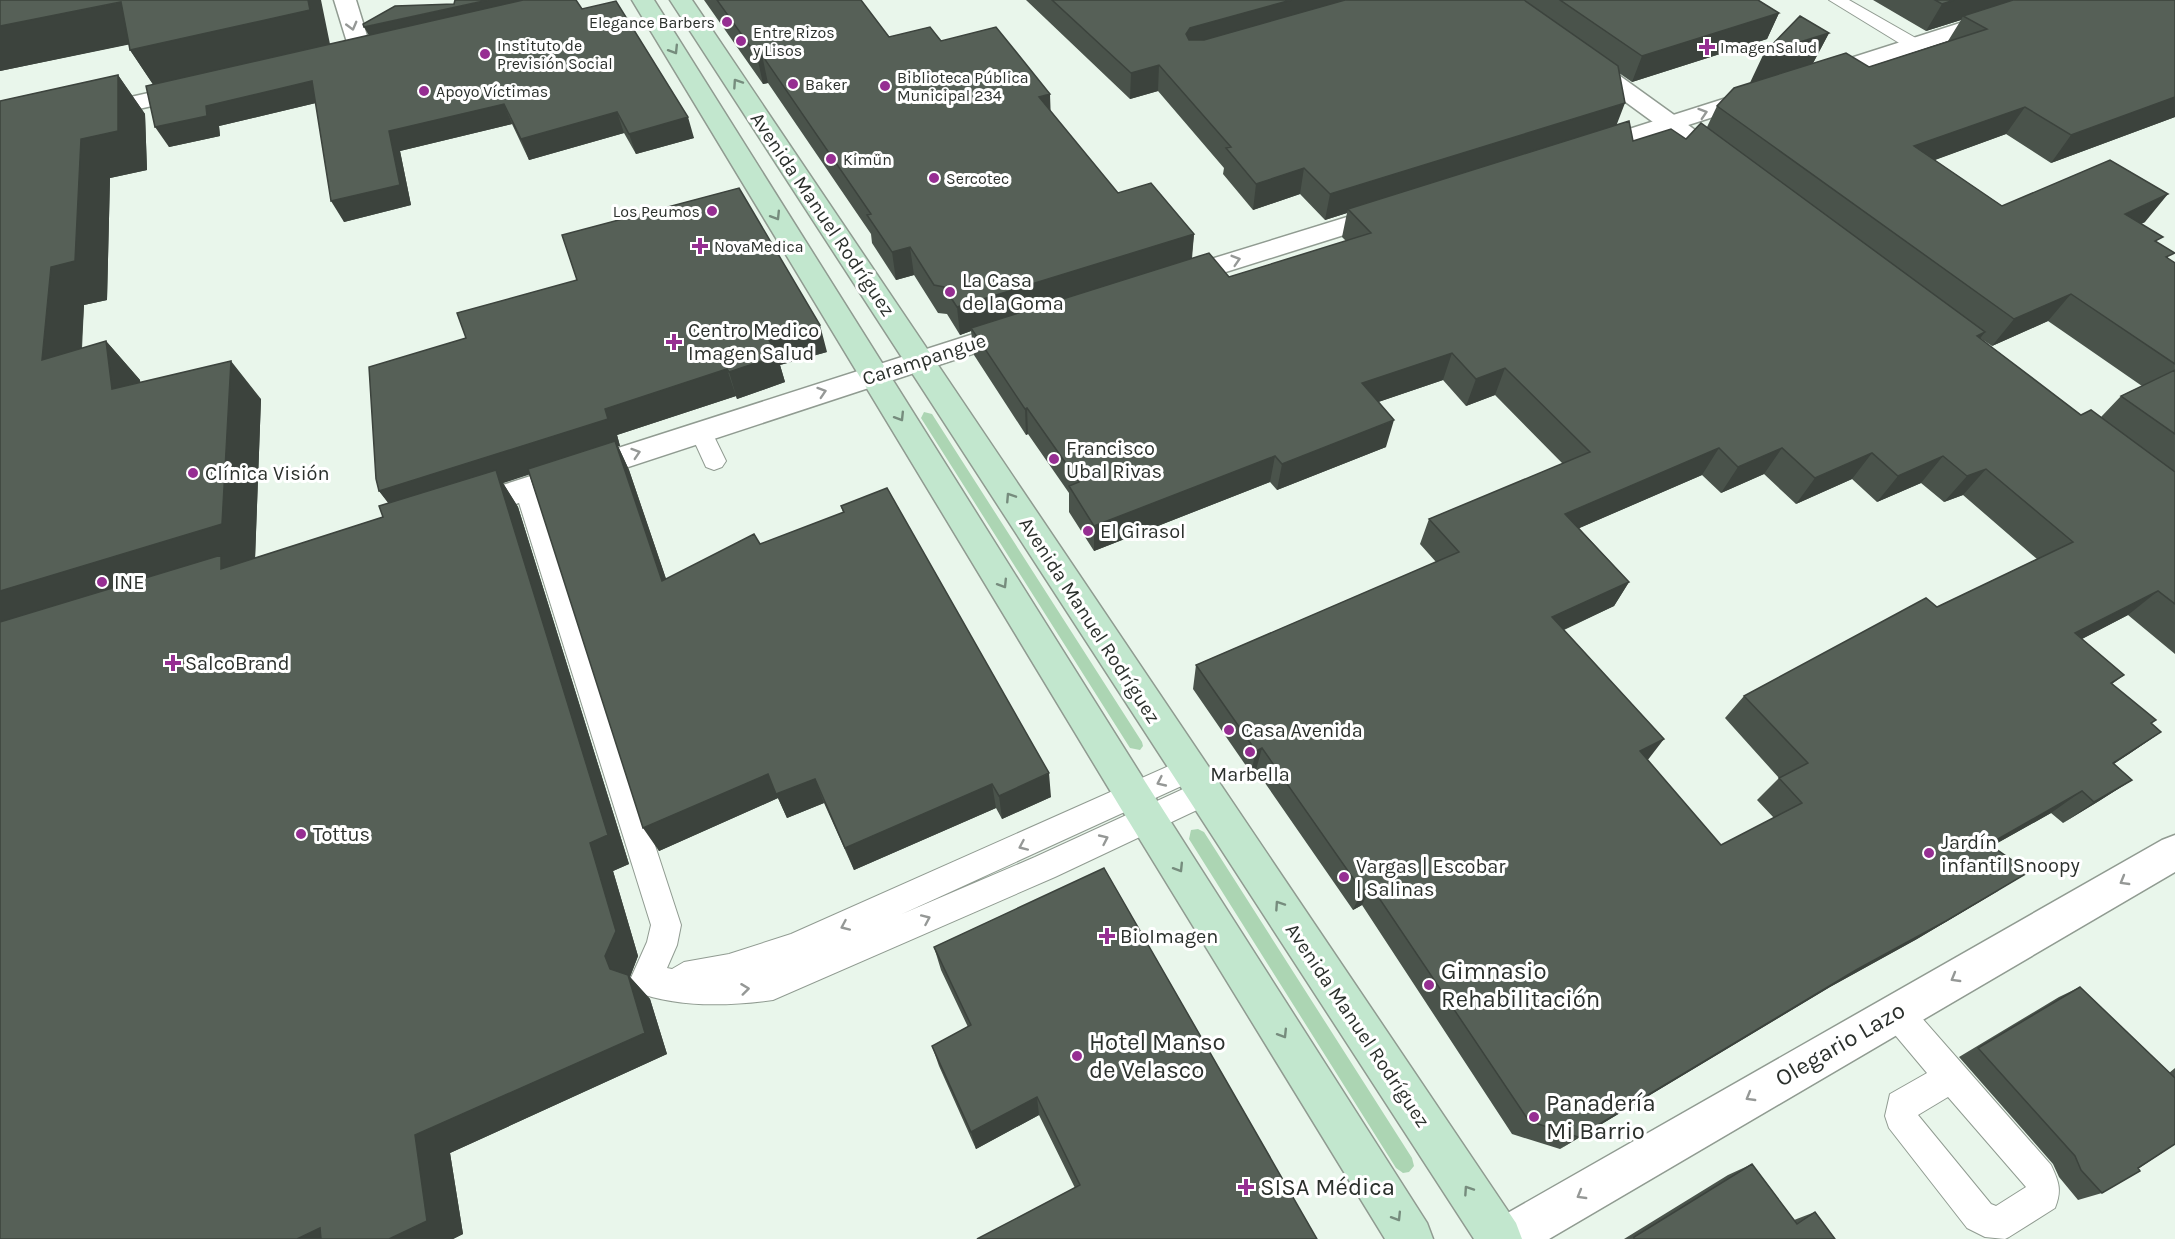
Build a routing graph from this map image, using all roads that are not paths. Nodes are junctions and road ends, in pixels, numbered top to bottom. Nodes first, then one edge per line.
1 (345, 0) edge
2 (643, 0) edge
3 (681, 0) edge
4 (1837, 0) edge
5 (2054, 0) edge
6 (1915, 45) junction
7 (384, 46) edge
8 (1564, 47) edge
9 (361, 52) junction
10 (338, 57) edge
11 (210, 86) edge
12 (70, 118) edge
13 (1671, 123) junction
14 (1564, 157) edge
15 (1748, 180) edge
16 (1406, 206) edge
17 (1157, 285) edge
18 (1033, 324) edge
19 (920, 360) junction
20 (874, 375) junction
21 (701, 432) junction
22 (714, 462) dead end
23 (527, 489) junction
24 (435, 518) edge
25 (1196, 781) junction
26 (1140, 807) junction
27 (2175, 852) edge
28 (1896, 1012) junction
29 (1952, 1076) junction
30 (1411, 1239) edge
31 (1500, 1239) edge
32 (1506, 1239) edge

1 -> 9 street
2 -> 20 main road, Avenida Manuel Rodríguez
19 -> 3 main road, Avenida Manuel Rodríguez
4 - 6 lane
5 - 6 street
13 -> 6 street
7 - 9 street
8 - 13 street
9 - 10 street
11 - 12 street
13 - 14 street
13 - 15 street
17 -> 16 street
18 - 19 street, Carampangue
19 - 20 street, Carampangue
25 -> 19 main road, Avenida Manuel Rodríguez
21 -> 20 street, Carampangue
20 -> 26 main road, Avenida Manuel Rodríguez
21 - 22 lane
23 -> 21 street, Carampangue
23 - 24 street, Carampangue
23 - 26 lane
25 - 26 lane
31 -> 25 main road, Avenida Manuel Rodríguez
26 -> 30 main road, Avenida Manuel Rodríguez
27 -> 28 street, Olegario Lazo
28 - 29 lane
28 -> 32 street, Olegario Lazo
29 - 29 lane

